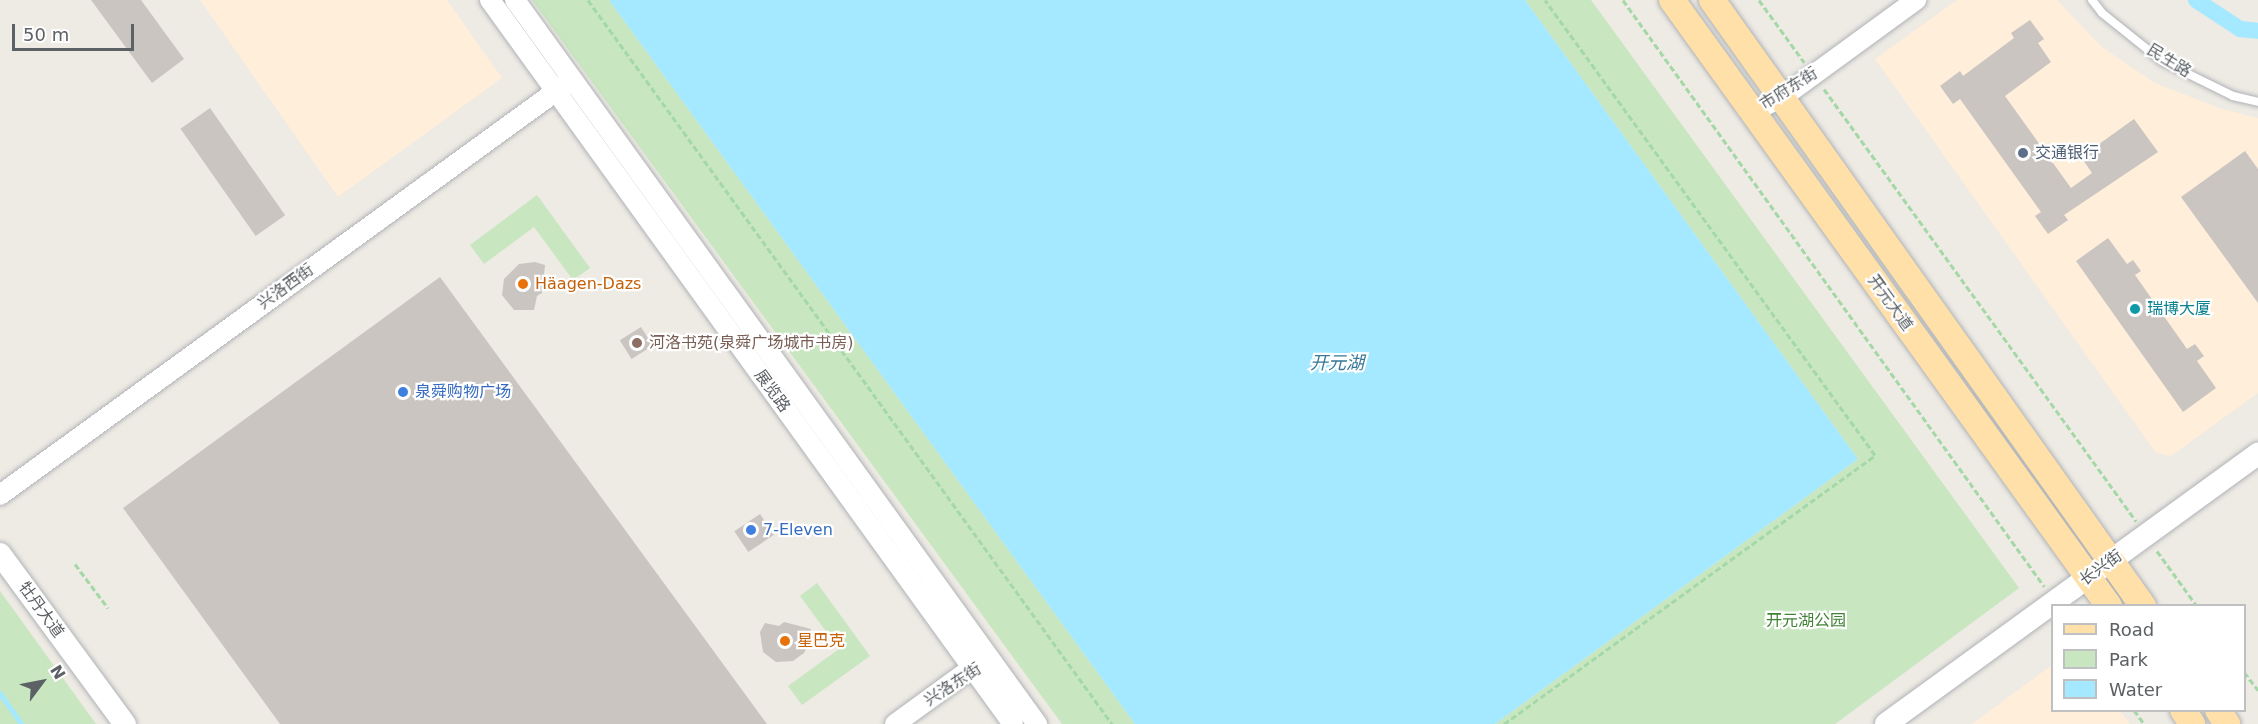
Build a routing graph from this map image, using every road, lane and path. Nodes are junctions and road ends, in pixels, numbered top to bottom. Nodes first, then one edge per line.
1 (490, 0) edge
2 (515, 0) edge
3 (588, 0) edge
4 (1545, 0) edge
5 (1623, 0) edge
6 (1672, 0) edge
7 (1713, 0) edge
8 (1759, 0) edge
9 (1897, 0) edge
10 (1916, 0) edge
11 (2092, 0) edge
12 (1810, 70) junction
13 (568, 74) junction
14 (552, 86) junction
15 (1779, 92) junction
16 (2258, 102) edge
17 (1752, 112) junction
18 (2258, 454) edge
19 (2258, 473) edge
20 (0, 479) edge
21 (0, 495) edge
22 (2150, 542) junction
23 (0, 554) edge
24 (75, 564) dead end
25 (2116, 567) junction
26 (2098, 591) edge
27 (2057, 604) edge
28 (2073, 604) edge
29 (2142, 604) edge
30 (2196, 604) edge
31 (108, 608) dead end
32 (2051, 617) edge
33 (2051, 618) edge
34 (991, 662) junction
35 (976, 674) junction
36 (2246, 675) edge
37 (2258, 690) edge
38 (2135, 712) edge
39 (125, 724) edge
40 (895, 724) edge
41 (918, 724) edge
42 (1012, 724) edge
43 (1037, 724) edge
44 (1112, 724) edge
45 (1504, 724) edge
46 (1886, 724) edge
47 (1912, 724) edge
48 (2144, 724) edge

1 - 14 street, 展览路
2 - 13 street, 展览路
3 - 44 path
4 - 45 path
5 - 27 path
6 - 17 main road, 开元大道
7 - 15 main road, 开元大道
8 - 12 path
9 - 12 street, 市府东街
10 - 12 street, 市府东街
11 - 16 lane, 民生路
12 - 15 street, 市府东街
12 - 22 path
13 - 14 street, 兴洛西街
13 - 34 street, 展览路
14 - 20 street, 兴洛西街
14 - 21 street, 兴洛西街
14 - 35 street, 展览路
15 - 17 street, 市府东街
15 - 25 main road, 开元大道
17 - 26 main road, 开元大道
18 - 22 main road, 长兴街
19 - 22 main road, 长兴街
22 - 25 main road, 长兴街
22 - 30 path
23 - 39 main road, 牡丹大道
24 - 31 path
25 - 26 main road, 长兴街
25 - 29 main road, 开元大道
26 - 28 main road, 长兴街
32 - 46 main road, 长兴街
33 - 47 main road, 长兴街
34 - 35 street, 兴洛东街
34 - 43 street, 展览路
35 - 40 street, 兴洛东街
35 - 41 street, 兴洛东街
35 - 42 street, 展览路
36 - 37 path
38 - 48 path

